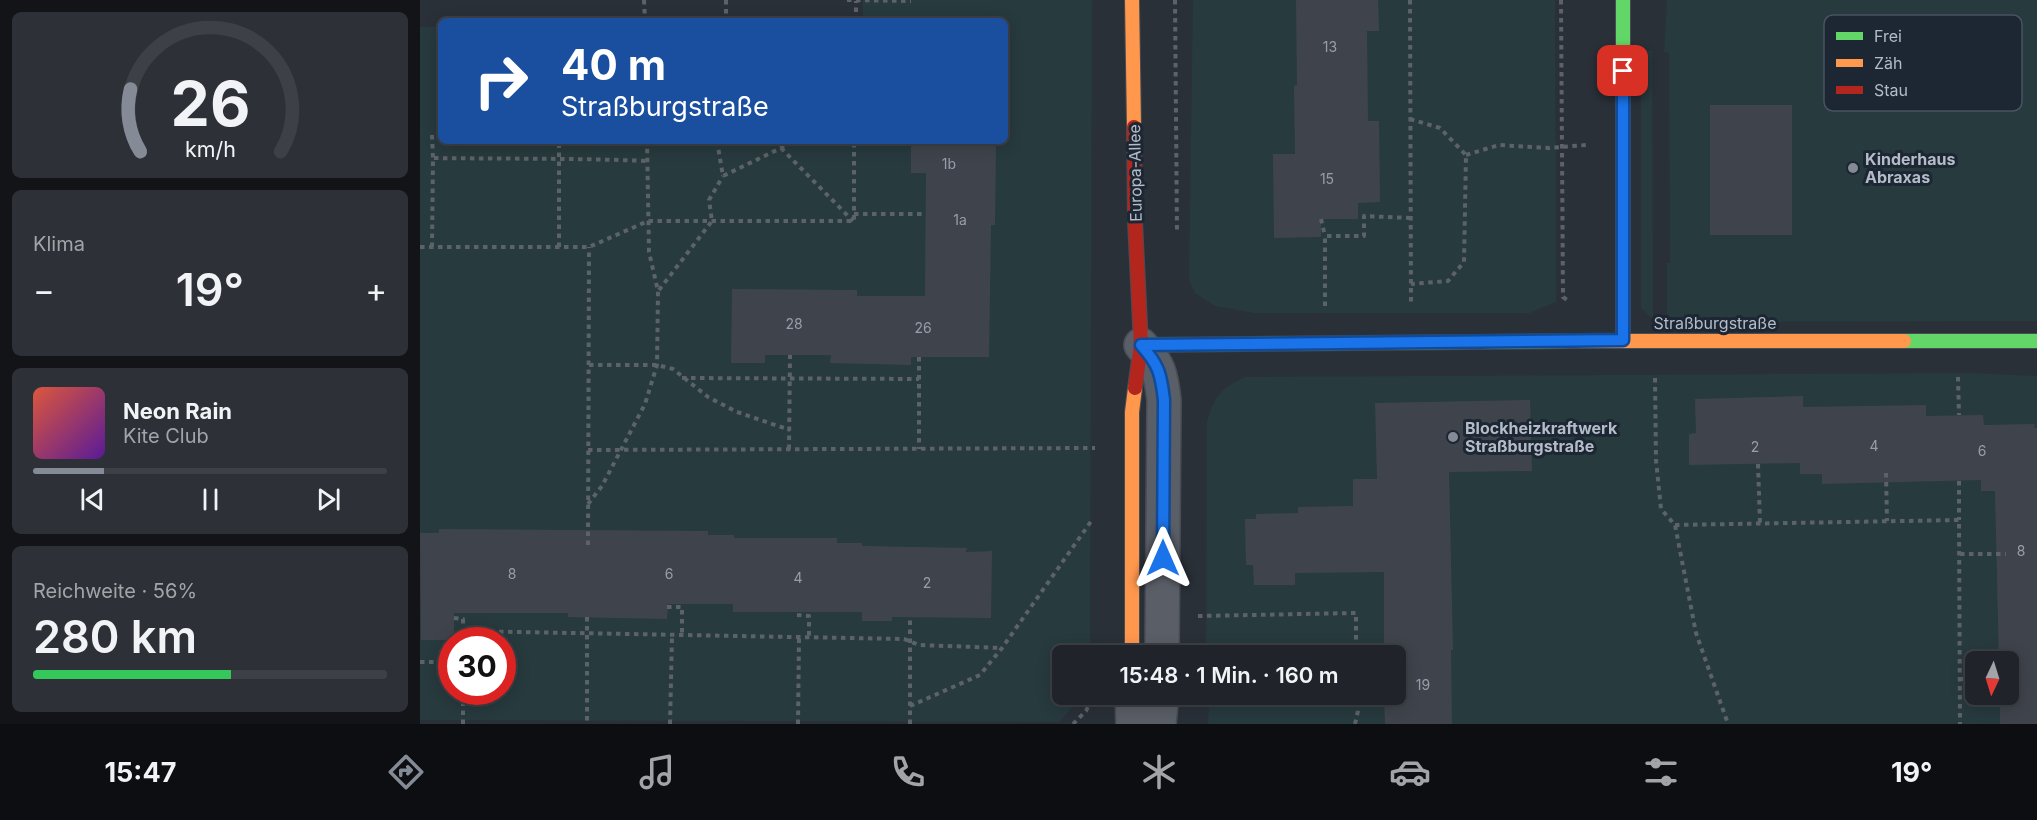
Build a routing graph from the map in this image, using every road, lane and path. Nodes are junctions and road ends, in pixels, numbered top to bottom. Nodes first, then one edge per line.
1 (644, 0) edge
2 (726, 0) edge
3 (847, 0) edge
4 (856, 0) edge
5 (1132, 0) edge
6 (1410, 0) edge
7 (1562, 0) edge
8 (1623, 0) edge
9 (911, 1) edge
10 (645, 18) edge
11 (726, 18) edge
12 (856, 18) edge
13 (1410, 119) junction
14 (432, 135) dead end
15 (1623, 142) junction
16 (559, 144) edge
17 (647, 144) edge
18 (718, 144) edge
19 (786, 144) edge
20 (854, 144) edge
21 (1562, 147) junction
22 (781, 148) junction
23 (1466, 155) junction
24 (432, 158) junction
25 (559, 159) junction
26 (647, 161) junction
27 (723, 176) junction
28 (854, 214) junction
29 (925, 214) dead end
30 (1411, 218) junction
31 (1320, 219) dead end
32 (648, 221) junction
33 (712, 221) junction
34 (854, 221) junction
35 (1325, 236) junction
36 (420, 247) edge
37 (432, 247) junction
38 (559, 247) junction
39 (589, 247) junction
40 (1325, 269) dead end
41 (1411, 284) junction
42 (658, 291) junction
43 (1572, 303) dead end
44 (1623, 340) junction
45 (1658, 340) junction
46 (2037, 341) edge
47 (1411, 342) junction
48 (1141, 345) junction
49 (790, 355) dead end
50 (919, 357) dead end
51 (589, 365) junction
52 (657, 365) junction
53 (682, 378) junction
54 (790, 378) junction
55 (919, 379) junction
56 (790, 430) junction
57 (1131, 448) junction
58 (789, 449) junction
59 (919, 449) junction
60 (588, 450) junction
61 (621, 450) junction
62 (1758, 464) dead end
63 (1886, 473) dead end
64 (1959, 481) dead end
65 (588, 504) junction
66 (1095, 516) dead end
67 (1959, 520) junction
68 (1887, 521) junction
69 (1760, 523) junction
70 (1675, 525) junction
71 (588, 545) dead end
72 (1960, 554) junction
73 (2006, 554) dead end
74 (667, 607) dead end
75 (796, 615) dead end
76 (587, 616) dead end
77 (1194, 616) dead end
78 (910, 617) dead end
79 (454, 618) dead end
80 (463, 627) edge
81 (516, 632) edge
82 (587, 634) junction
83 (672, 636) junction
84 (682, 636) junction
85 (799, 638) junction
86 (809, 638) junction
87 (910, 642) junction
88 (1132, 645) edge
89 (1162, 645) edge
90 (1356, 645) edge
91 (1002, 648) junction
92 (420, 662) edge
93 (438, 662) edge
94 (1960, 679) junction
95 (1965, 679) edge
96 (463, 705) edge
97 (1089, 705) edge
98 (1132, 705) edge
99 (1161, 705) edge
100 (1358, 705) edge
101 (910, 706) junction
102 (463, 724) edge
103 (587, 724) edge
104 (670, 724) edge
105 (798, 724) edge
106 (910, 724) edge
107 (1073, 724) edge
108 (1133, 724) edge
109 (1159, 724) edge
110 (1355, 724) edge
111 (1728, 724) edge
112 (1960, 724) edge

1 - 10 path
2 - 11 path
3 - 4 path
4 - 9 path
4 - 12 path
5 - 48 street, Europa-Allee
6 - 13 path
7 - 21 path
8 - 15 street
13 - 23 path
13 - 30 path
14 - 24 path
15 - 21 path
15 - 44 street
16 - 25 path
17 - 26 path
18 - 27 path
19 - 22 path
20 - 28 path
21 - 23 path
21 - 43 path
22 - 27 path
22 - 34 path
23 - 41 path
24 - 25 path
24 - 37 path
25 - 26 path
25 - 38 path
26 - 32 path
27 - 33 path
28 - 29 path
28 - 34 path
30 - 35 path
30 - 41 path
31 - 35 path
32 - 33 path
32 - 39 path
32 - 42 path
33 - 34 path
33 - 42 path
35 - 40 path
36 - 37 path
37 - 38 path
38 - 39 path
39 - 51 path
41 - 47 path
42 - 52 path
44 - 45 street, Straßburgstraße
44 - 47 street, Straßburgstraße
45 - 46 street, Straßburgstraße
45 - 70 path
47 - 48 street, Straßburgstraße
48 - 57 street, Europa-Allee
48 - 89 street
49 - 54 path
50 - 55 path
51 - 52 path
51 - 60 path
52 - 53 path
52 - 61 path
53 - 54 path
53 - 56 path
54 - 55 path
54 - 56 path
55 - 59 path
56 - 58 path
57 - 59 path
57 - 88 street, Europa-Allee
58 - 59 path
58 - 61 path
60 - 61 path
60 - 65 path
61 - 65 path
62 - 69 path
63 - 68 path
64 - 67 path
65 - 71 path
66 - 91 path
67 - 68 path
67 - 72 path
68 - 69 path
69 - 70 path
70 - 111 path
72 - 73 path
72 - 94 path
74 - 84 path
75 - 86 path
76 - 82 path
77 - 90 path
78 - 87 path
79 - 80 path
81 - 82 path
82 - 83 path
82 - 103 path
83 - 84 path
83 - 104 path
84 - 85 path
85 - 86 path
85 - 105 path
86 - 87 path
87 - 91 path
87 - 101 path
91 - 101 path
92 - 93 path
94 - 95 path
94 - 112 path
96 - 102 path
97 - 107 path
98 - 108 street
99 - 109 street
100 - 110 path
101 - 106 path

